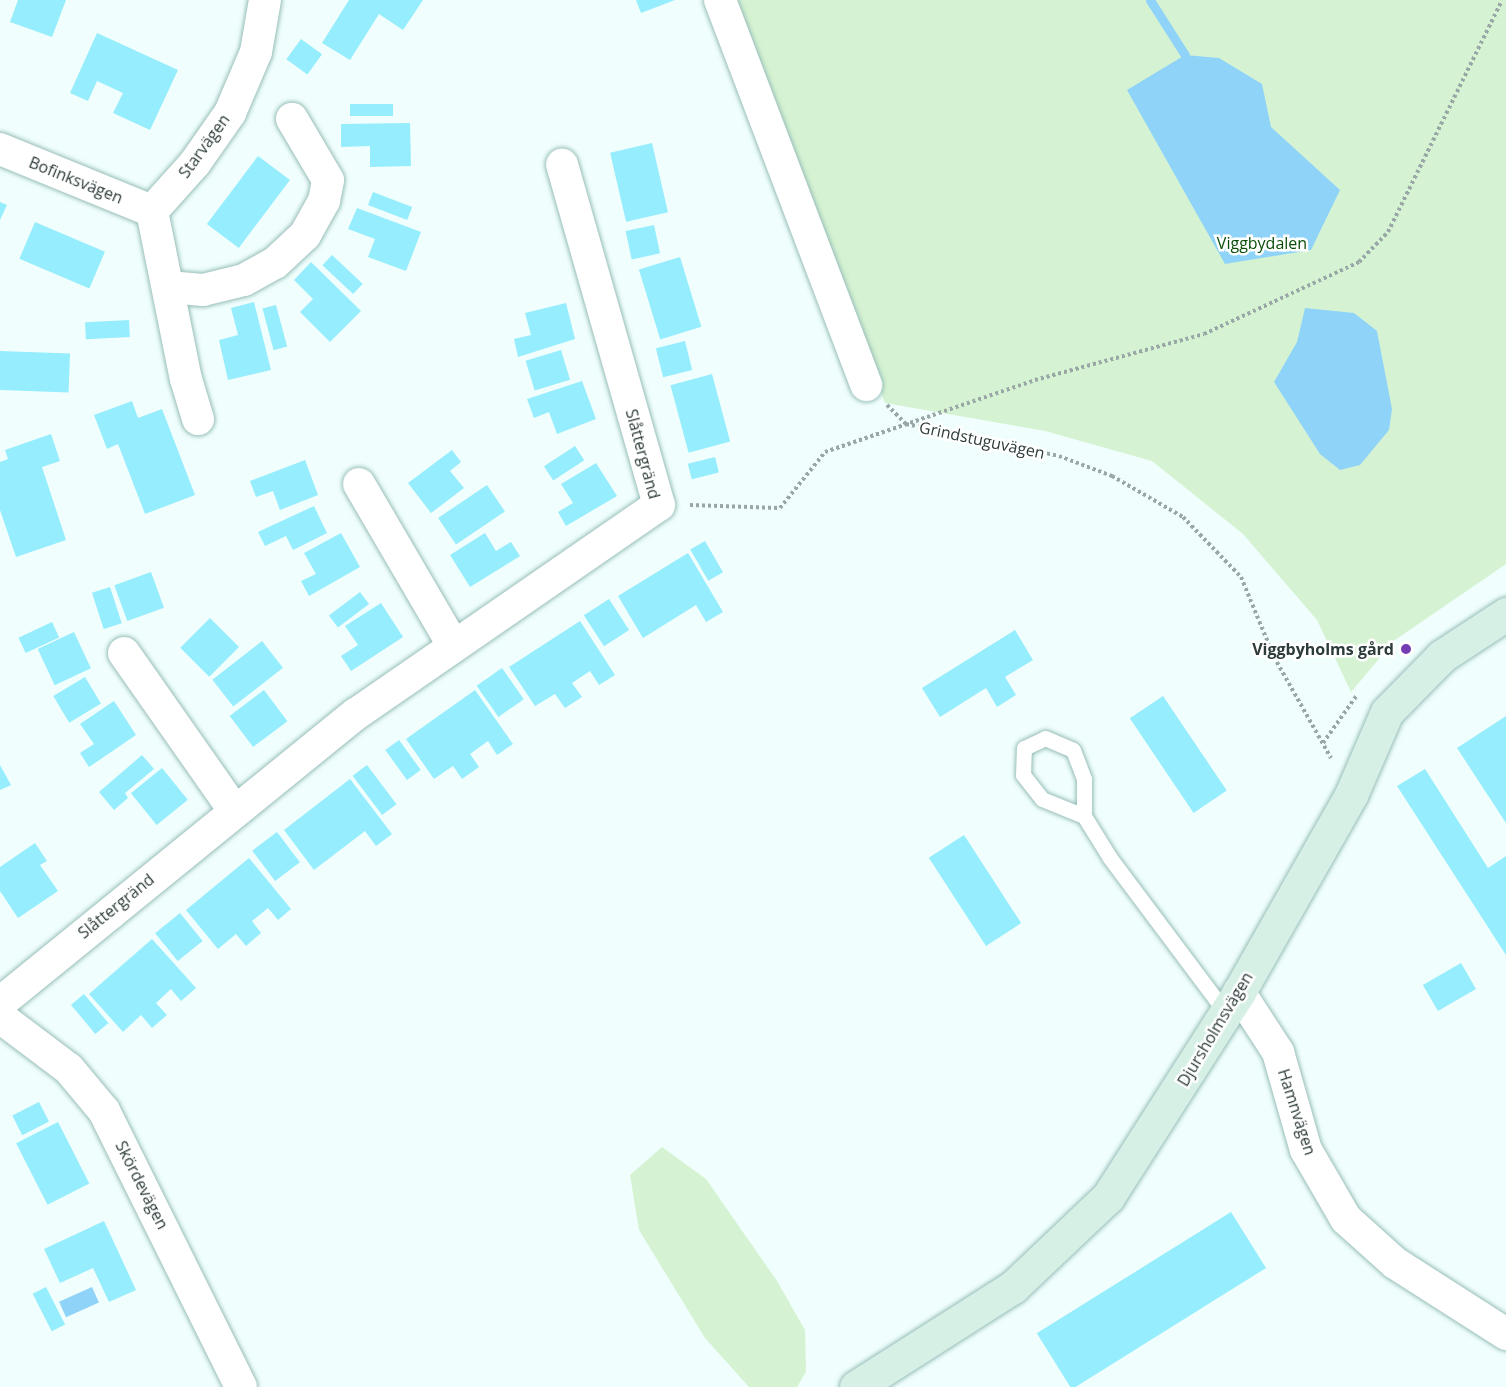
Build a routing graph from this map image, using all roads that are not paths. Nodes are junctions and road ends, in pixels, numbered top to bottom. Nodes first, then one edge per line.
1 (265, 0) edge
2 (720, 0) edge
3 (292, 119) dead end
4 (0, 148) edge
5 (562, 165) dead end
6 (152, 211) junction
7 (168, 287) junction
8 (866, 385) road end
9 (198, 418) dead end
10 (359, 484) dead end
11 (1506, 614) edge
12 (453, 645) junction
13 (123, 652) dead end
14 (234, 810) junction
15 (1084, 816) junction
16 (1232, 1002) junction
17 (0, 1003) edge
18 (0, 1017) edge
19 (1506, 1334) edge
20 (241, 1387) edge
21 (856, 1387) edge

1 - 6 street, Starvägen
2 - 8 street
3 - 7 street
4 - 6 street, Bofinksvägen
5 - 12 street, Slåttergränd
6 - 7 street
7 - 9 street
10 - 12 street
11 - 16 street, Djursholmsvägen
12 - 14 street, Slåttergränd
13 - 14 street
14 - 17 street, Slåttergränd
15 - 15 lane
15 - 16 lane
16 - 19 street, Hamnvägen
16 - 21 street, Djursholmsvägen
18 - 20 street, Skördevägen

